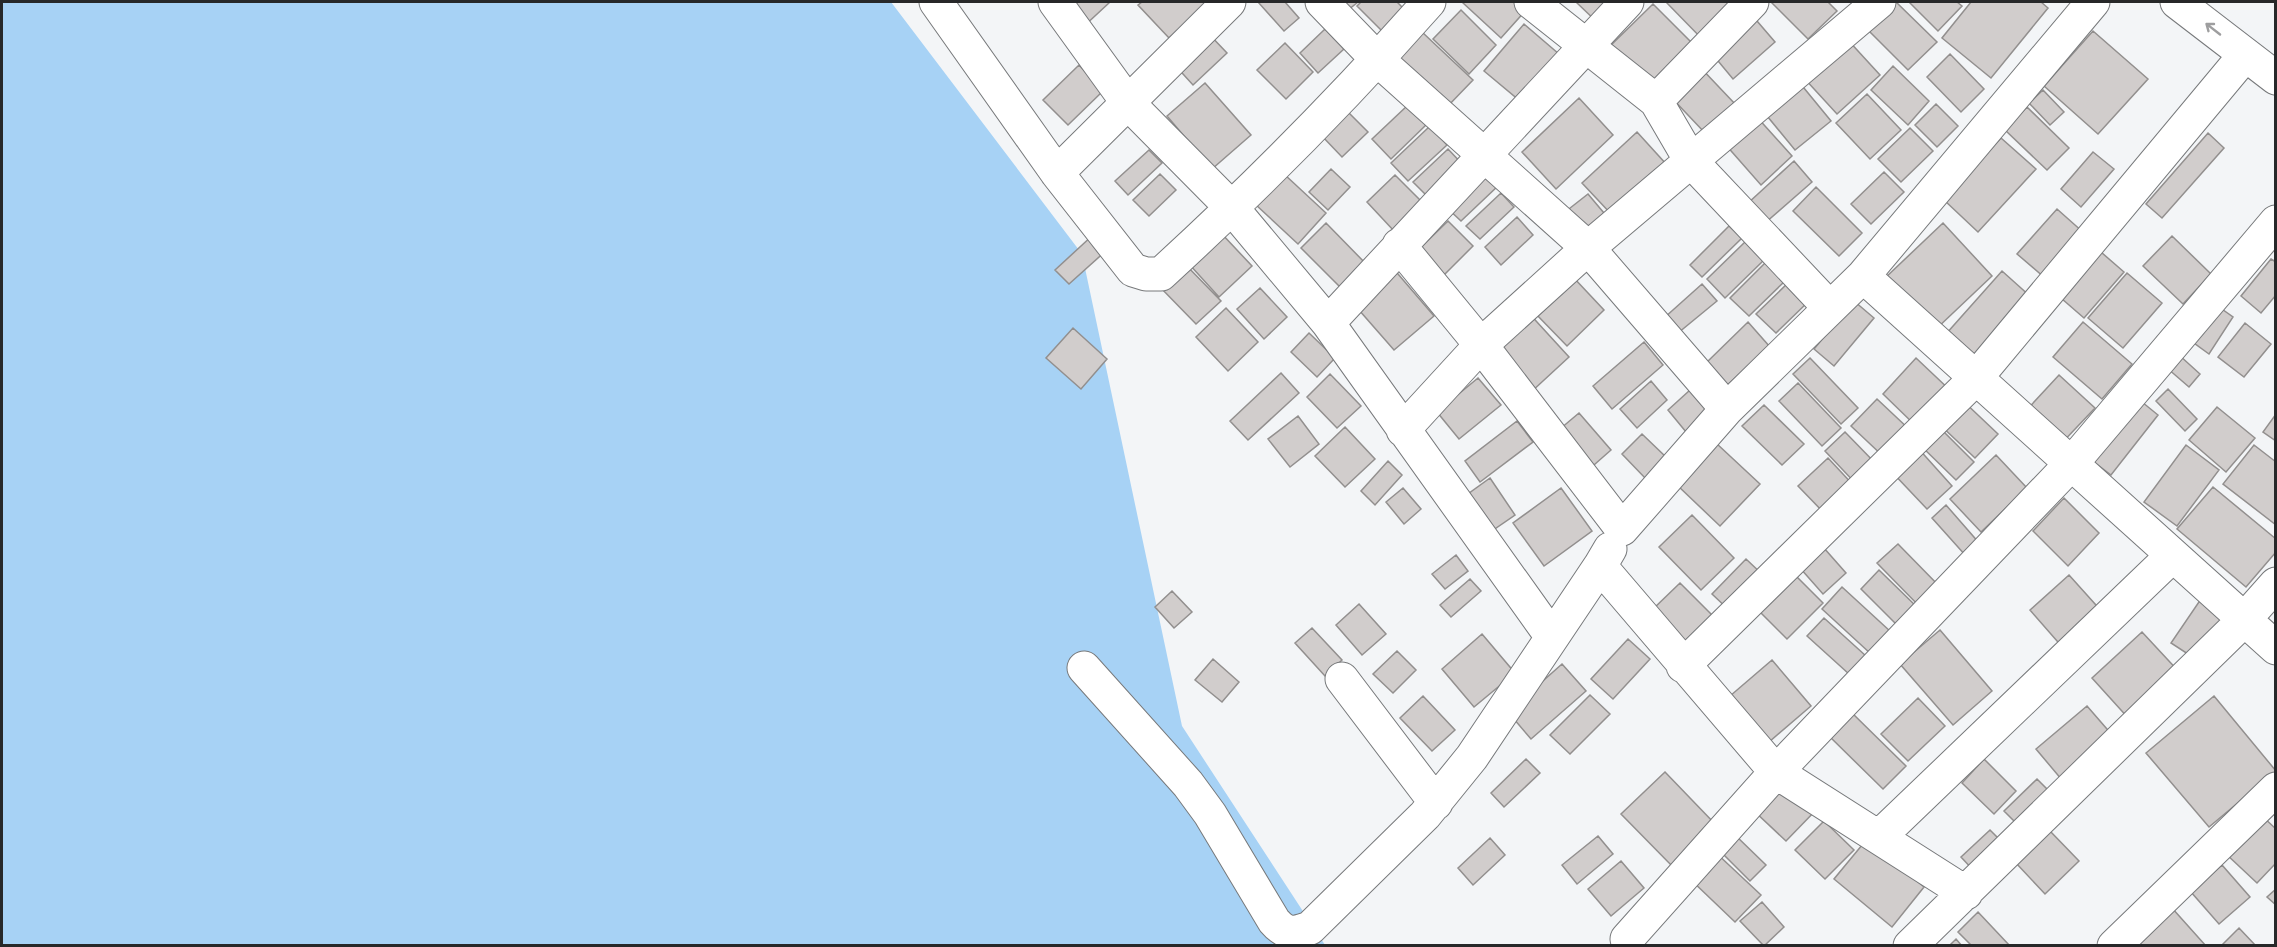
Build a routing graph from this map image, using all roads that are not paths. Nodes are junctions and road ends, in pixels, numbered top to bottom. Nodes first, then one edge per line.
1 (936, 2) edge
2 (1055, 2) edge
3 (1229, 2) edge
4 (1322, 2) edge
5 (1429, 2) edge
6 (1531, 2) edge
7 (1627, 2) edge
8 (1752, 2) edge
9 (1879, 2) edge
10 (2092, 2) edge
11 (2177, 2) edge
12 (1587, 43) junction
13 (2245, 55) junction
14 (1378, 60) junction
15 (2276, 78) edge
16 (1656, 101) junction
17 (1128, 103) junction
18 (1483, 154) junction
19 (1691, 160) junction
20 (1057, 173) junction
21 (1233, 208) junction
22 (2276, 222) edge
23 (1399, 245) junction
24 (1588, 248) junction
25 (1863, 276) junction
26 (1830, 308) junction
27 (1328, 322) junction
28 (1481, 345) junction
29 (1975, 379) junction
30 (1727, 409) junction
31 (1403, 430) junction
32 (2072, 463) junction
33 (1622, 529) junction
34 (2171, 557) junction
35 (1600, 566) junction
36 (2276, 584) edge
37 (2244, 620) junction
38 (1552, 637) junction
39 (2276, 648) edge
40 (1683, 666) junction
41 (1084, 668) dead end
42 (1342, 679) dead end
43 (1776, 772) junction
44 (2276, 789) edge
45 (1436, 802) junction
46 (1879, 837) junction
47 (1966, 892) junction
48 (1627, 939) dead end
49 (1910, 945) edge
50 (2114, 945) edge

1 - 20 street
2 - 17 street
3 - 17 street
4 - 14 street
5 - 14 street
6 - 12 street
7 - 12 street
8 - 16 street
9 - 19 street
10 - 25 street
13 -> 11 street
12 - 16 street
12 - 18 street
13 - 15 street
13 - 29 street
14 - 18 street
14 - 21 street
16 - 19 street
17 - 20 street
17 - 21 street
18 - 23 street
18 - 24 street
19 - 24 street
19 - 26 street
20 - 21 street
21 - 27 street
22 - 32 street
23 - 27 street
23 - 28 street
24 - 28 street
24 - 30 street
25 - 26 street
25 - 29 street
26 - 30 street
27 - 31 street
28 - 31 street
28 - 33 street
29 - 32 street
29 - 40 street
30 - 33 street
31 - 38 street
32 - 34 street
32 - 43 street
33 - 35 street
34 - 37 street
34 - 46 street
35 - 38 street
35 - 40 street
36 - 37 street
37 - 39 street
37 - 47 street
38 - 45 street
40 - 43 street
41 - 45 street
42 - 45 street
43 - 46 street
43 - 48 street
44 - 50 street
46 - 47 street
47 - 49 street

